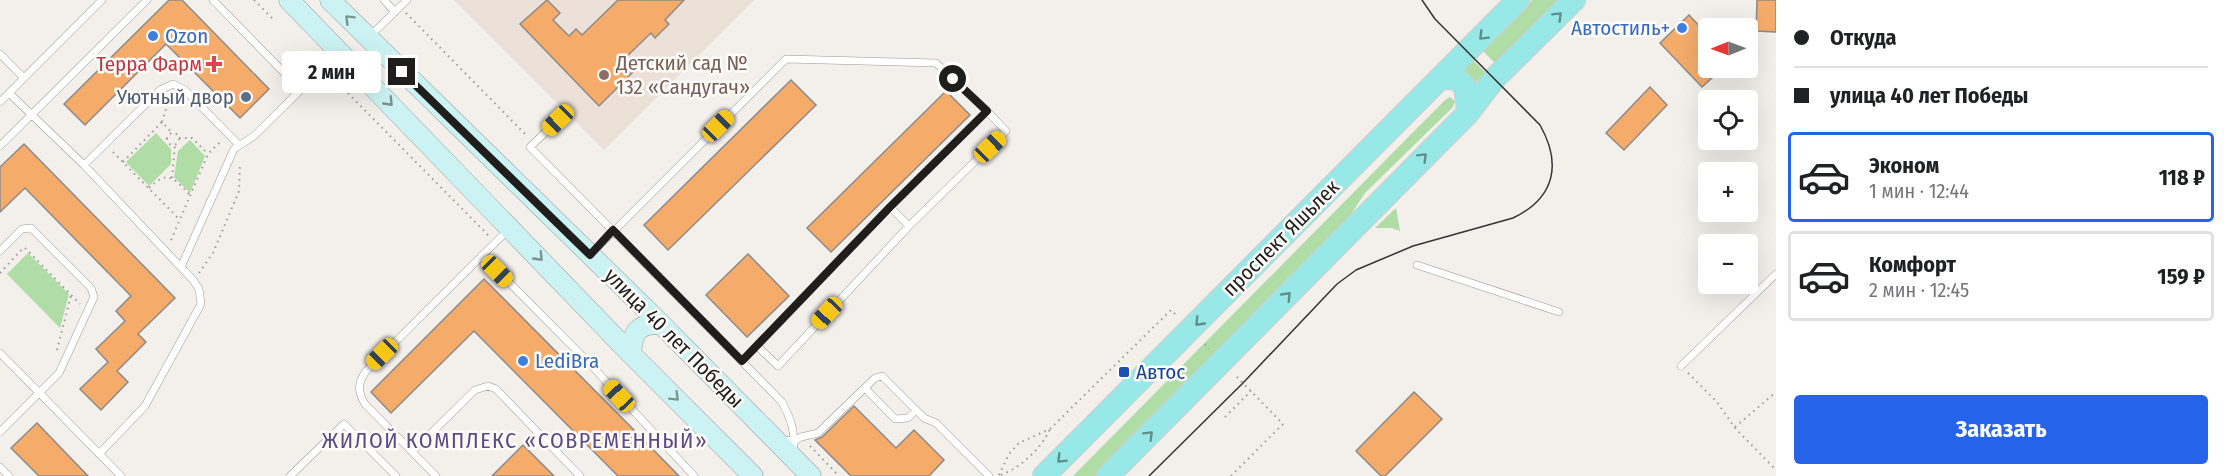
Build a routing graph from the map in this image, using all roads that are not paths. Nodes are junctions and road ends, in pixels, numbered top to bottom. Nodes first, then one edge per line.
1 (102, 0) edge
2 (147, 0) edge
3 (213, 0) edge
4 (289, 0) edge
5 (330, 0) edge
6 (384, 0) edge
7 (407, 0) edge
8 (1518, 0) edge
9 (1574, 0) edge
10 (395, 12) junction
11 (368, 38) junction
12 (340, 51) junction
13 (0, 54) edge
14 (24, 78) junction
15 (1440, 79) junction
16 (301, 90) junction
17 (9, 93) junction
18 (0, 102) edge
19 (987, 111) junction
20 (1468, 113) junction
21 (32, 115) junction
22 (558, 120) dead end
23 (239, 145) junction
24 (0, 146) edge
25 (84, 165) junction
26 (890, 207) junction
27 (909, 226) junction
28 (510, 227) junction
29 (613, 230) junction
30 (0, 251) edge
31 (482, 255) junction
32 (590, 255) junction
33 (1417, 266) dead end
34 (181, 267) junction
35 (1776, 274) edge
36 (1559, 312) dead end
37 (661, 324) junction
38 (757, 346) junction
39 (0, 353) edge
40 (632, 354) junction
41 (742, 361) junction
42 (1682, 366) road end
43 (865, 388) junction
44 (39, 393) junction
45 (916, 410) junction
46 (0, 432) edge
47 (794, 449) junction
48 (412, 452) junction
49 (99, 454) junction
50 (0, 467) edge
51 (9, 476) edge
52 (120, 476) edge
53 (290, 476) edge
54 (396, 476) edge
55 (436, 476) edge
56 (580, 476) edge
57 (694, 476) edge
58 (753, 476) edge
59 (811, 476) edge
60 (989, 476) edge
61 (1044, 476) edge
62 (1108, 476) edge

1 - 14 lane
2 - 21 lane
3 - 16 lane
4 - 12 street, улица 40 лет Победы
11 -> 5 street, улица 40 лет Победы
6 - 10 lane
7 - 10 lane
8 -> 15 main road, проспект Яшьлек
20 -> 9 main road, проспект Яшьлек
10 - 11 lane
11 - 32 street, улица 40 лет Победы
12 - 16 lane
12 -> 28 street, улица 40 лет Победы
13 - 14 lane
14 - 17 lane
15 - 20 main road
15 -> 61 main road, проспект Яшьлек
16 - 23 lane
17 - 18 lane
17 - 21 lane
19 - 26 lane
19 - 27 lane
19 - 29 lane
62 -> 20 main road, проспект Яшьлек
21 - 24 lane
21 - 25 lane
22 - 29 lane
23 - 25 lane
23 - 34 lane
25 - 34 lane
26 - 27 lane
26 - 38 lane
27 - 38 lane
28 - 31 lane
28 -> 40 street, улица 40 лет Победы
29 - 32 lane
29 - 41 lane
30 - 44 lane
31 - 48 lane
31 - 57 lane
32 - 37 street, улица 40 лет Победы
33 - 36 lane
34 - 49 lane
35 - 42 lane
37 - 40 street
37 - 47 street, улица 40 лет Победы
38 - 41 lane
39 - 44 lane
40 -> 58 street, улица 40 лет Победы
41 - 47 lane
43 - 45 lane
43 - 45 lane
43 - 47 lane
44 - 46 lane
44 - 49 lane
45 - 60 lane
47 - 59 street, улица 40 лет Победы
48 - 55 lane
48 - 56 lane
49 - 52 lane
50 - 51 lane
53 - 54 lane

